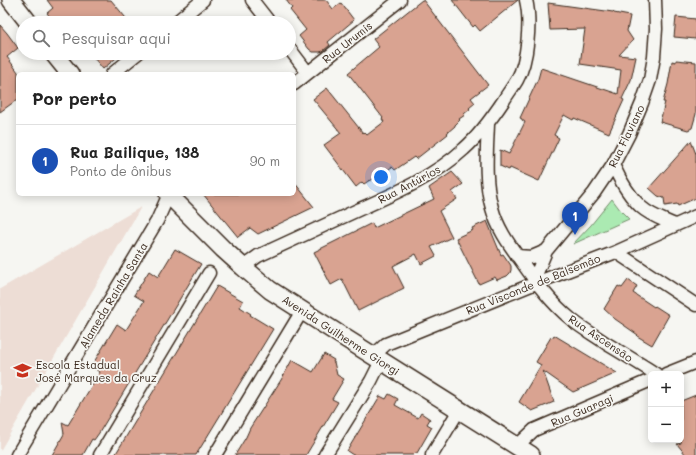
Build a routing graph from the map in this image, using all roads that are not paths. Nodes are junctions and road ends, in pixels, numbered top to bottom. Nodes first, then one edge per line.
1 (11, 0) edge
2 (204, 0) edge
3 (252, 0) edge
4 (400, 0) edge
5 (526, 0) edge
6 (655, 0) edge
7 (24, 16) edge
8 (184, 16) edge
9 (265, 16) edge
10 (296, 57) edge
11 (59, 60) edge
12 (129, 60) edge
13 (68, 72) edge
14 (114, 72) edge
15 (308, 73) junction
16 (296, 82) edge
17 (488, 124) junction
18 (613, 165) junction
19 (167, 196) edge
20 (170, 196) edge
21 (696, 216) edge
22 (675, 225) junction
23 (546, 251) junction
24 (616, 252) junction
25 (517, 256) junction
26 (242, 267) junction
27 (209, 274) dead end
28 (535, 281) junction
29 (696, 305) edge
30 (302, 311) junction
31 (377, 359) junction
32 (696, 362) edge
33 (651, 371) edge
34 (674, 371) edge
35 (648, 381) edge
36 (459, 410) junction
37 (524, 451) edge
38 (17, 455) edge
39 (100, 455) edge
40 (215, 455) edge
41 (325, 455) edge
42 (432, 455) edge

1 - 7 street
2 - 8 street
3 - 9 street
4 - 15 street, Rua Urumis
5 - 17 street, Rua Antúrios
6 - 18 street, Rua Flaviano
10 - 15 street
11 - 13 street
12 - 14 street
15 - 16 street, Rua Urumis
17 - 25 street, Rua Ascensão
17 - 26 street, Rua Antúrios
18 - 22 street
18 - 23 street, Rua Flaviano
19 - 38 street, Alameda Rainha Santa
20 - 26 street, Avenida Guilherme Giorgi
21 - 22 street, Rua Visconde de Balsemão
22 - 24 street, Rua Visconde de Balsemão
23 - 25 street
23 - 28 street, Rua Flaviano
24 - 28 street, Rua Visconde de Balsemão
24 - 29 street
25 - 28 street, Rua Ascensão
26 - 30 street, Avenida Guilherme Giorgi
27 - 39 street
28 - 31 street, Rua Visconde de Balsemão
28 - 33 street, Rua Ascensão
30 - 31 street, Avenida Guilherme Giorgi
30 - 40 street
31 - 36 street, Avenida Guilherme Giorgi
31 - 41 street
32 - 34 street
35 - 37 street, Rua Guaragi
36 - 37 street, Avenida Guilherme Giorgi
36 - 42 street

